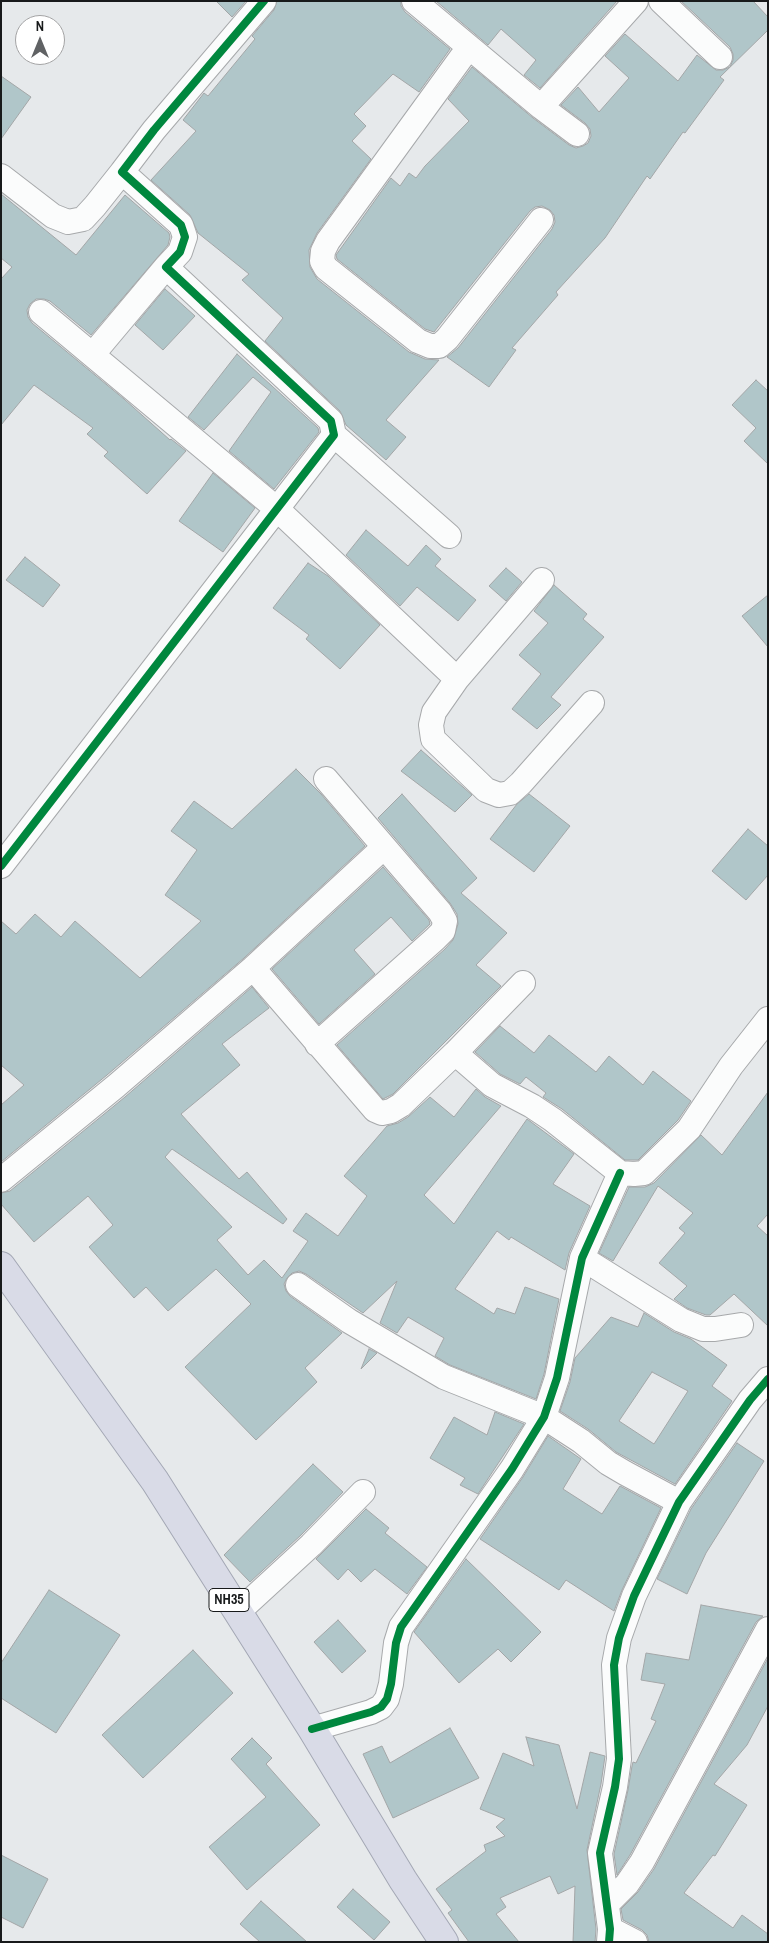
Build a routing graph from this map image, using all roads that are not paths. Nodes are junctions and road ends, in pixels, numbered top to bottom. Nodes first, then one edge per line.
1 (264, 1) edge
2 (414, 1) edge
3 (636, 1) edge
4 (661, 1) edge
5 (469, 47) junction
6 (720, 57) dead end
7 (541, 107) junction
8 (577, 134) dead end
9 (122, 172) junction
10 (1, 176) edge
11 (541, 220) dead end
12 (166, 267) junction
13 (40, 312) dead end
14 (94, 354) junction
15 (334, 435) junction
16 (277, 509) junction
17 (449, 536) dead end
18 (542, 580) dead end
19 (457, 679) junction
20 (592, 703) dead end
21 (326, 779) dead end
22 (383, 848) junction
23 (1, 866) edge
24 (253, 968) junction
25 (523, 983) dead end
26 (768, 1019) edge
27 (317, 1044) junction
28 (455, 1052) junction
29 (620, 1173) junction
30 (1, 1180) edge
31 (582, 1258) junction
32 (1, 1266) edge
33 (298, 1286) dead end
34 (741, 1324) dead end
35 (768, 1379) edge
36 (544, 1417) junction
37 (363, 1492) dead end
38 (679, 1502) junction
39 (237, 1613) junction
40 (768, 1629) edge
41 (312, 1730) junction
42 (607, 1904) junction
43 (609, 1935) edge
44 (444, 1942) edge
45 (635, 1942) edge

1 - 9 street
2 - 5 street
3 - 7 street
4 - 6 street
5 - 7 street
5 - 11 street
7 - 8 street
9 - 10 street
9 - 12 street
12 - 14 street
12 - 15 street
13 - 14 street
14 - 16 street
15 - 16 street
15 - 17 street
16 - 19 street
16 - 23 street
18 - 19 street
19 - 20 street
21 - 22 street
22 - 24 street
22 - 27 street
24 - 27 street
24 - 30 street
25 - 28 street
26 - 29 street
27 - 28 street
28 - 29 street
29 - 31 street
31 - 34 street
31 - 36 street
32 - 39 highway, NH35
33 - 36 street
35 - 38 street
36 - 38 street
36 - 41 street
37 - 39 street
38 - 42 street
39 - 41 highway, NH35
40 - 42 street
41 - 44 highway, NH35
42 - 43 street
43 - 45 street

